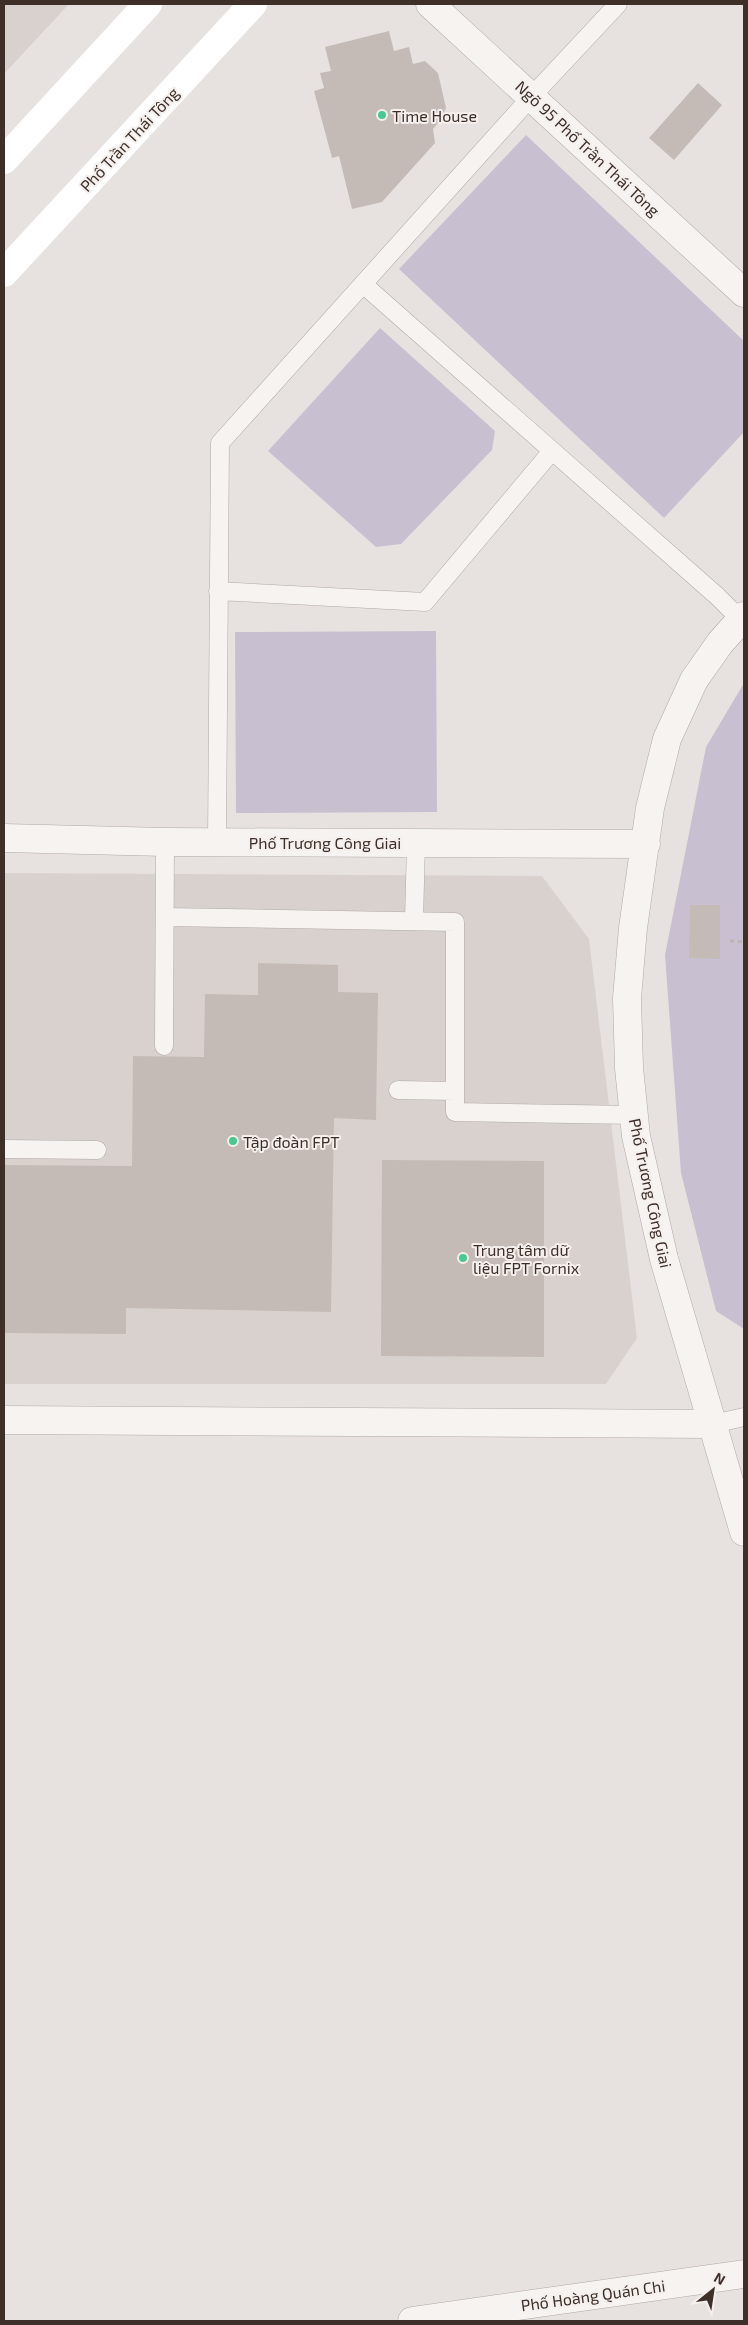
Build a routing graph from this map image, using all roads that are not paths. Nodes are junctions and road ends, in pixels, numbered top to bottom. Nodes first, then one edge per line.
1 (148, 4) edge
2 (254, 4) edge
3 (430, 4) edge
4 (618, 4) edge
5 (532, 96) junction
6 (4, 160) edge
7 (4, 273) edge
8 (364, 285) junction
9 (744, 293) edge
10 (552, 451) junction
11 (218, 591) junction
12 (743, 618) edge
13 (4, 838) edge
14 (217, 841) junction
15 (165, 842) junction
16 (416, 843) junction
17 (646, 844) junction
18 (165, 917) junction
19 (414, 921) junction
20 (164, 1046) dead end
21 (398, 1090) dead end
22 (455, 1091) junction
23 (634, 1115) junction
24 (4, 1149) edge
25 (97, 1150) dead end
26 (744, 1417) edge
27 (4, 1420) edge
28 (713, 1424) junction
29 (744, 1532) edge
30 (744, 2274) edge
31 (525, 2313) edge
32 (412, 2321) edge

1 - 6 main road
2 - 7 main road, Phố Trần Thái Tông
3 - 5 street, Ngõ 95 Phố Trần Thái Tông
4 - 5 lane
5 - 8 lane
5 - 9 street, Ngõ 95 Phố Trần Thái Tông
8 - 10 lane
8 - 11 lane
10 - 11 lane
10 - 12 lane
11 - 14 lane
12 - 17 street, Phố Trương Công Giai
13 - 15 street, Phố Trương Công Giai
14 - 15 street, Phố Trương Công Giai
14 - 16 street, Phố Trương Công Giai
15 - 18 lane
16 - 17 street, Phố Trương Công Giai
16 - 19 lane
17 - 23 street, Phố Trương Công Giai
18 - 19 lane
18 - 20 lane
19 - 22 lane
21 - 22 lane
22 - 23 lane
23 - 28 street, Phố Trương Công Giai
24 - 25 lane
26 - 28 lane
27 - 28 street
28 - 29 street, Phố Trương Công Giai
30 - 31 street, Phố Hoàng Quán Chi
31 - 32 street, Phố Hoàng Quán Chi

